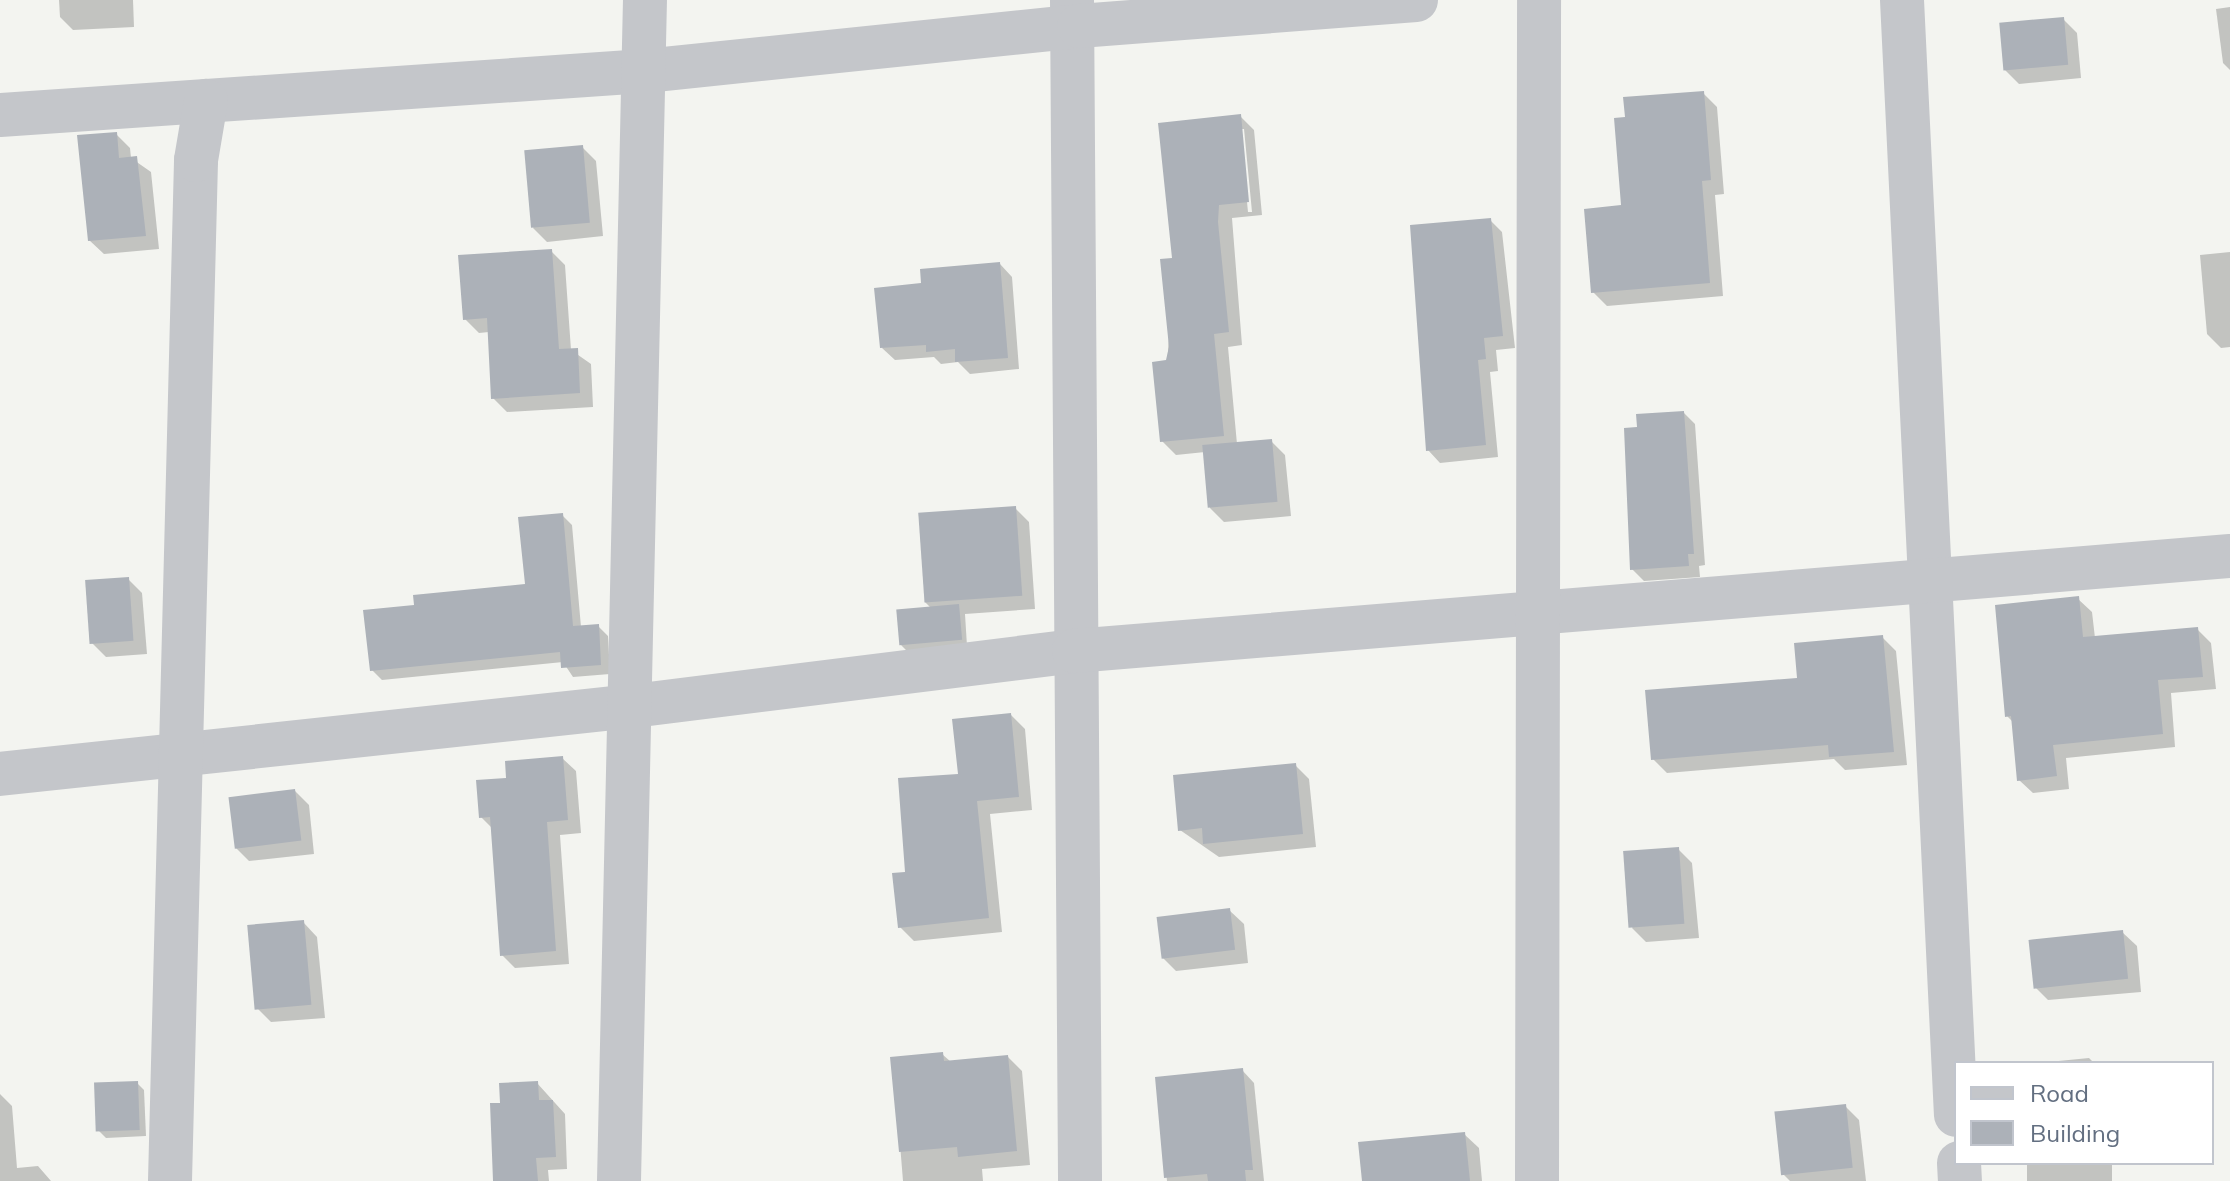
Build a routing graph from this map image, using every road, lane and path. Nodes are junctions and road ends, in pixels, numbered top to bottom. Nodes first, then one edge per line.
1 (645, 0) edge
2 (1416, 0) edge
3 (1539, 0) edge
4 (1902, 0) edge
5 (1072, 13) edge
6 (645, 71) junction
7 (206, 101) junction
8 (0, 115) edge
9 (2230, 556) edge
10 (1927, 582) junction
11 (1542, 610) junction
12 (1078, 654) junction
13 (633, 706) junction
14 (183, 753) junction
15 (0, 774) edge
16 (1954, 1078) edge
17 (170, 1181) edge
18 (619, 1181) edge
19 (1080, 1181) edge
20 (1537, 1181) edge

1 - 6 street
2 - 5 street
3 - 11 street
4 - 10 street
5 - 6 street
5 - 12 street
6 - 7 street
6 - 13 street
7 - 8 street
7 - 14 street
9 - 10 street
10 - 11 street
10 - 16 street
11 - 12 street
11 - 20 street
12 - 13 street
12 - 19 street
13 - 14 street
13 - 18 street
14 - 15 street
14 - 17 street

